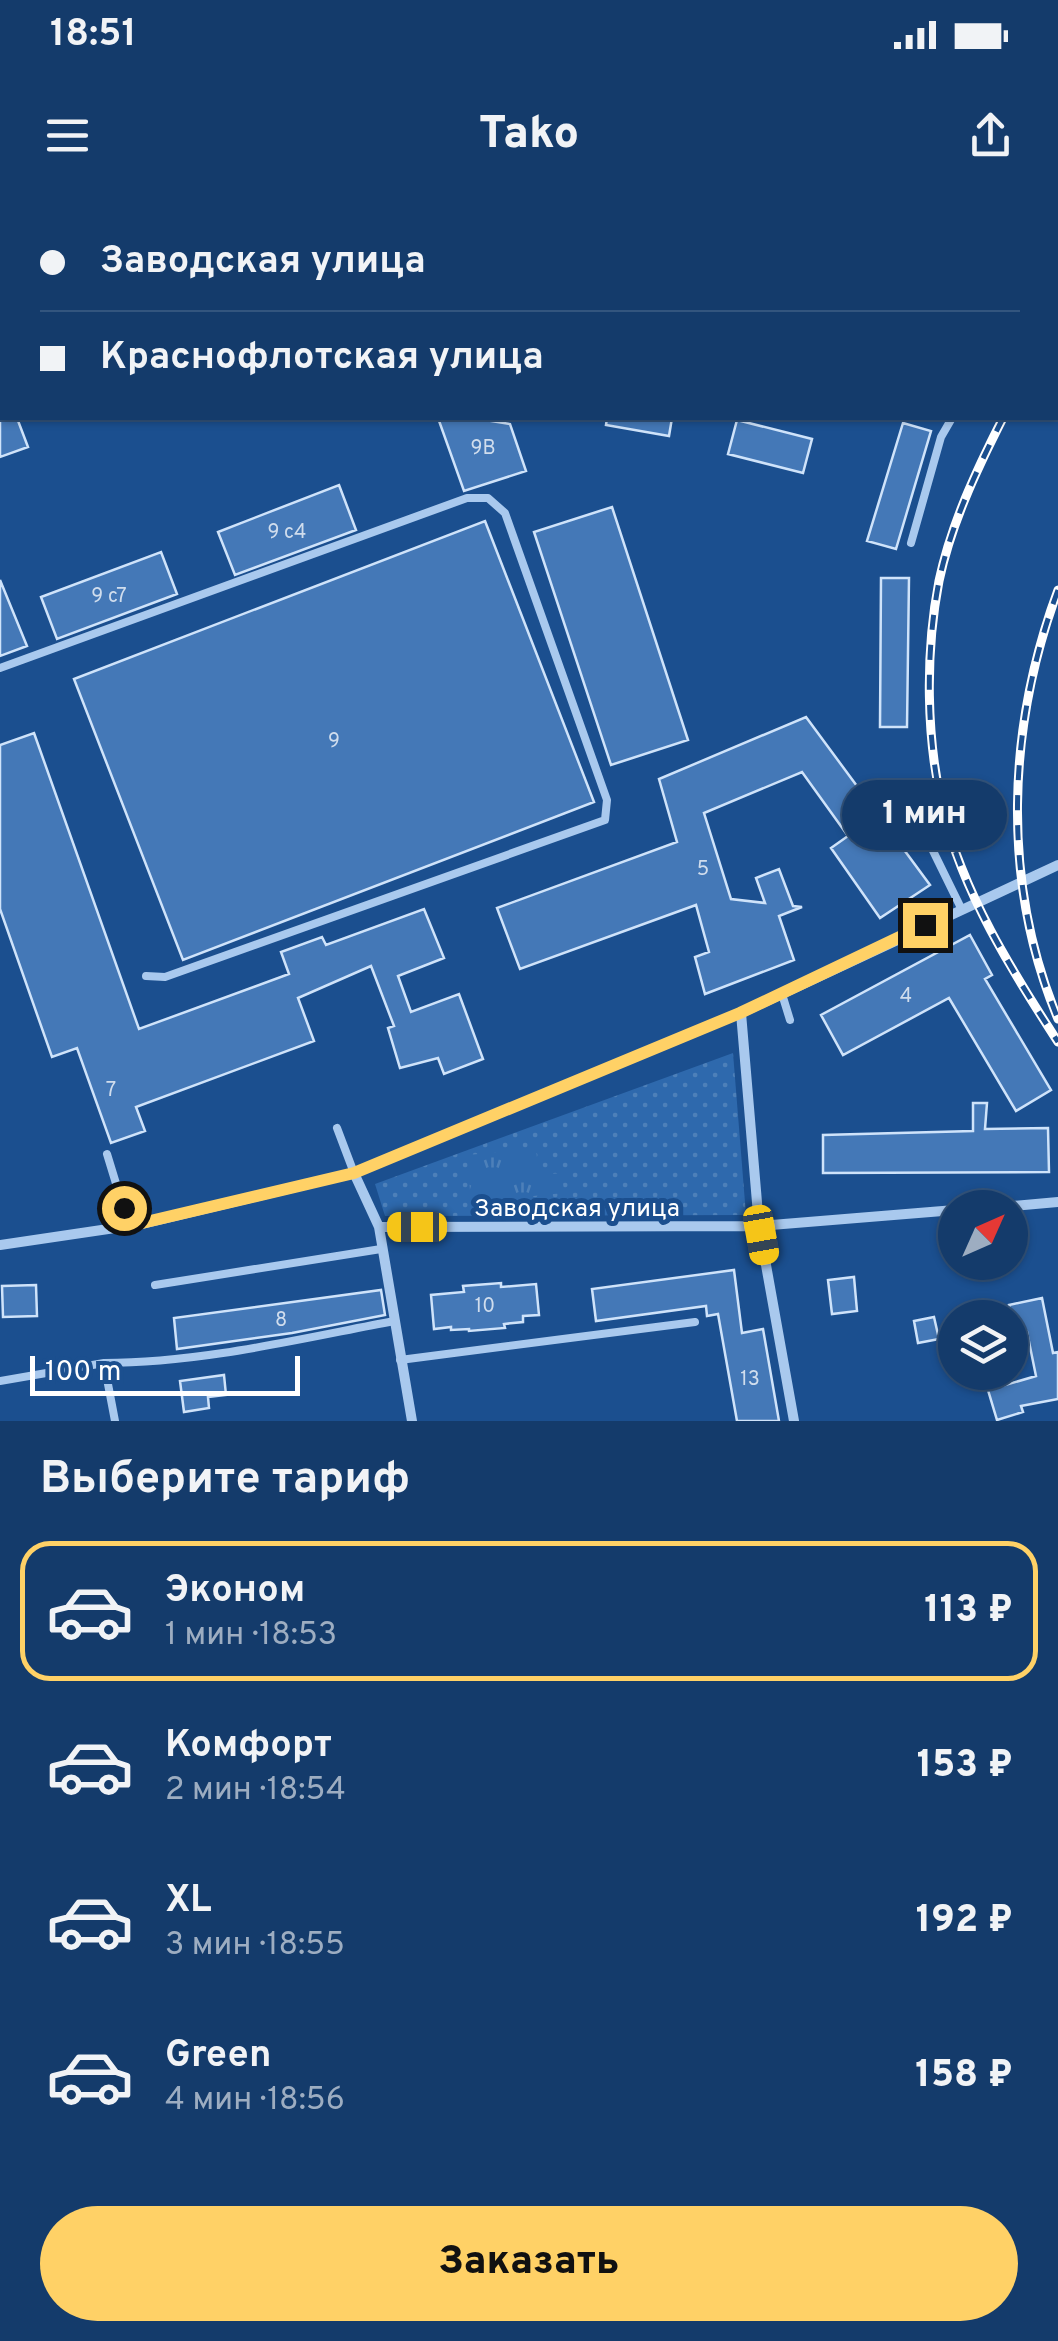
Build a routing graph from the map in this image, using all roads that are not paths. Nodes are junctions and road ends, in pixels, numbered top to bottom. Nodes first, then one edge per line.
1 (951, 420) edge
2 (911, 544) dead end
3 (0, 668) edge
4 (911, 806) dead end
5 (1058, 865) edge
6 (961, 908) junction
7 (146, 976) dead end
8 (782, 994) junction
9 (740, 1013) junction
10 (790, 1020) dead end
11 (337, 1128) dead end
12 (107, 1154) dead end
13 (354, 1173) junction
14 (1058, 1202) edge
15 (1028, 1205) edge
16 (938, 1211) edge
17 (129, 1226) junction
18 (759, 1226) junction
19 (379, 1227) junction
20 (0, 1245) edge
21 (382, 1249) junction
22 (154, 1285) dead end
23 (394, 1321) junction
24 (695, 1322) dead end
25 (400, 1360) junction
26 (104, 1364) junction
27 (0, 1381) edge
28 (115, 1421) edge
29 (412, 1421) edge
30 (794, 1421) edge

1 - 2 lane
3 - 7 lane
4 - 6 lane
5 - 6 street
6 - 8 street
8 - 9 street
8 - 10 lane
9 - 13 street
9 - 18 street
11 - 13 lane
12 - 17 lane
13 - 17 street
13 - 19 street
14 - 15 street
16 - 18 street, Заводская улица
17 - 20 street
18 - 19 street, Заводская улица
18 - 30 street
19 - 21 street
21 - 22 lane
21 - 23 street
23 - 25 street
23 - 26 lane
24 - 25 lane
25 - 29 street
26 - 27 lane
26 - 28 lane

